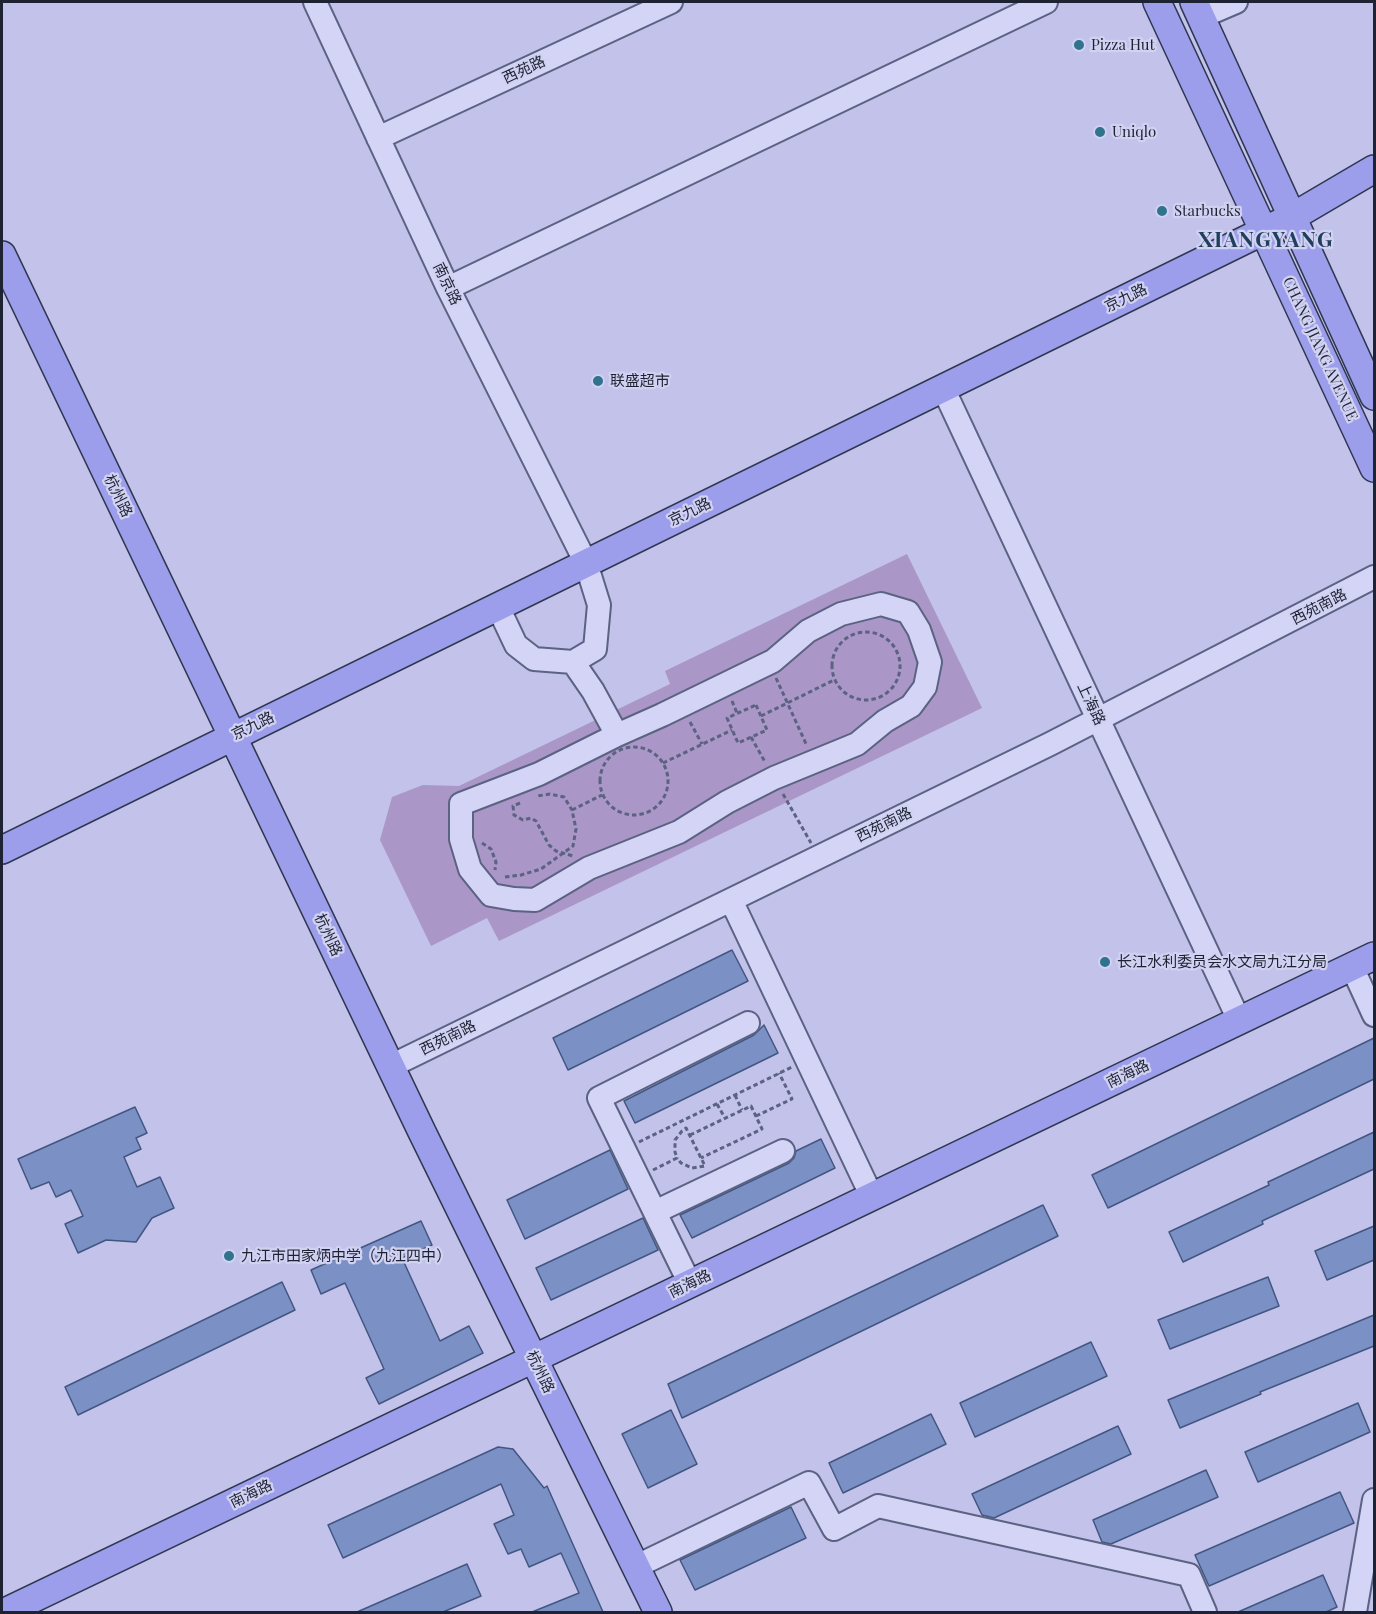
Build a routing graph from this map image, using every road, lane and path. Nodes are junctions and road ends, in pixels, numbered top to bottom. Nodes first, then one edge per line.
1 (315, 2) edge
2 (671, 2) edge
3 (1046, 2) edge
4 (1157, 2) edge
5 (1236, 2) edge
6 (1198, 9) edge
7 (378, 138) junction
8 (1374, 169) edge
9 (1294, 216) junction
10 (1265, 230) junction
11 (4, 265) edge
12 (448, 288) junction
13 (943, 388) junction
14 (1374, 396) edge
15 (1374, 468) edge
16 (586, 563) junction
17 (1374, 578) edge
18 (498, 607) junction
19 (573, 662) junction
20 (769, 663) junction
21 (834, 680) junction
22 (788, 703) junction
23 (681, 706) junction
24 (761, 716) junction
25 (1098, 720) junction
26 (732, 730) junction
27 (617, 735) junction
28 (234, 736) junction
29 (751, 737) junction
30 (702, 744) junction
31 (814, 762) junction
32 (663, 763) junction
33 (774, 778) junction
34 (602, 795) junction
35 (534, 796) dead end
36 (524, 801) dead end
37 (572, 810) junction
38 (2, 850) edge
39 (564, 853) junction
40 (819, 857) junction
41 (589, 868) junction
42 (495, 874) dead end
43 (731, 900) junction
44 (1363, 962) edge
45 (1374, 1015) edge
46 (1239, 1020) junction
47 (748, 1023) dead end
48 (807, 1059) junction
49 (391, 1066) junction
50 (779, 1073) junction
51 (735, 1095) junction
52 (717, 1104) junction
53 (742, 1110) junction
54 (756, 1116) junction
55 (725, 1118) junction
56 (690, 1136) junction
57 (624, 1149) junction
58 (783, 1150) dead end
59 (677, 1158) junction
60 (701, 1158) junction
61 (638, 1177) junction
62 (872, 1197) junction
63 (655, 1212) junction
64 (690, 1284) junction
65 (534, 1359) junction
66 (1374, 1500) edge
67 (637, 1566) junction
68 (5, 1612) edge
69 (658, 1612) edge
70 (1205, 1612) edge
71 (1355, 1612) edge

1 - 7 street, 南京路
2 - 7 street, 西苑路
3 - 12 street
4 - 10 main road, CHANG JIANG AVENUE
5 - 6 street
6 - 9 main road, CHANG JIANG AVENUE
7 - 12 street, 南京路
8 - 9 main road, 京九路
9 - 10 main road, 京九路
9 - 14 main road, CHANG JIANG AVENUE
10 - 13 main road, 京九路
10 - 15 main road, CHANG JIANG AVENUE
11 - 28 main road, 杭州路
12 - 16 street, 南京路
13 - 16 main road, 京九路
13 - 25 street, 上海路
16 - 18 main road, 京九路
16 - 19 street, 南京路
17 - 25 street, 西苑南路
18 - 19 street
18 - 28 main road, 京九路
19 - 27 street
20 - 22 path
20 - 23 street
20 - 31 street
21 - 21 path
21 - 22 path
22 - 24 path
22 - 31 path
23 - 27 street
23 - 30 path
24 - 26 path
24 - 29 path
25 - 40 street, 西苑南路
25 - 46 street, 上海路
26 - 29 path
26 - 30 path
27 - 41 street
28 - 38 main road, 京九路
28 - 49 main road, 杭州路
29 - 33 path
30 - 32 path
31 - 33 street
32 - 34 path
32 - 34 path
33 - 40 path
33 - 41 street
34 - 37 path
35 - 37 path
36 - 39 path
37 - 39 path
39 - 41 path
39 - 42 path
40 - 43 street, 西苑南路
43 - 48 street
43 - 49 street, 西苑南路
44 - 45 street
44 - 46 main road, 南海路
46 - 62 main road, 南海路
47 - 57 street
48 - 50 path
48 - 62 street
49 - 65 main road, 杭州路
50 - 51 path
50 - 54 path
51 - 52 path
51 - 53 path
52 - 55 path
52 - 57 path
53 - 54 path
53 - 55 path
54 - 60 path
55 - 56 path
56 - 59 path
56 - 60 path
57 - 61 street
58 - 63 street
59 - 60 path
59 - 61 path
61 - 63 street
62 - 64 main road, 南海路
63 - 64 street
64 - 65 main road, 南海路
65 - 67 main road, 杭州路
65 - 68 main road, 南海路
66 - 71 street
67 - 69 main road, 杭州路
67 - 70 street

